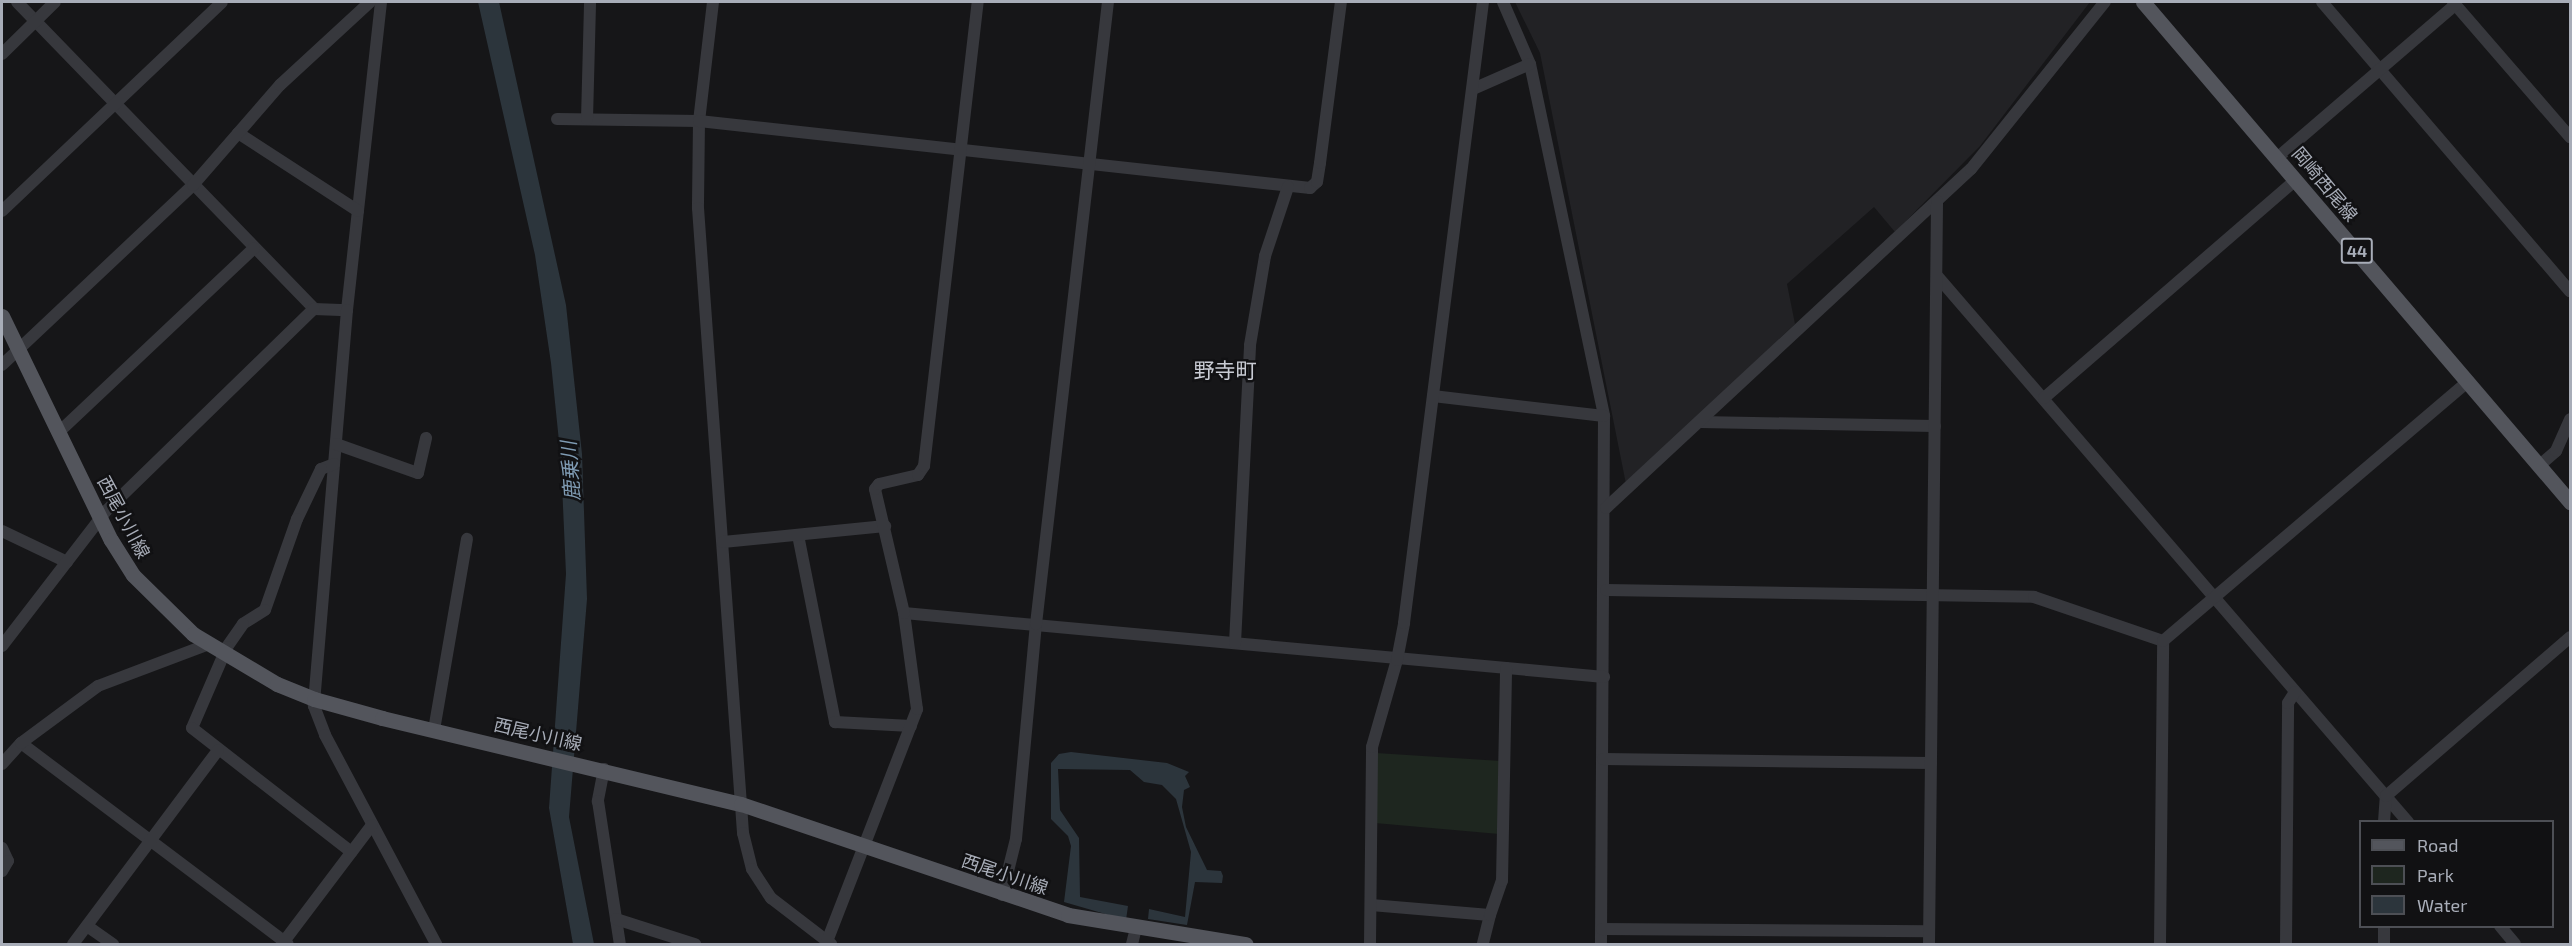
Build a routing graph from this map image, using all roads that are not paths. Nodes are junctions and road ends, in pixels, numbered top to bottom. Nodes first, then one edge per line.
1 (17, 2) edge
2 (55, 2) edge
3 (222, 2) edge
4 (370, 2) edge
5 (380, 2) edge
6 (590, 2) edge
7 (714, 2) edge
8 (978, 2) edge
9 (1108, 2) edge
10 (1341, 2) edge
11 (1484, 2) edge
12 (1503, 2) edge
13 (2105, 2) edge
14 (2143, 2) edge
15 (2322, 2) edge
16 (2455, 3) edge
17 (36, 21) junction
18 (2, 54) edge
19 (1530, 64) junction
20 (2379, 69) junction
21 (1473, 89) junction
22 (116, 105) junction
23 (556, 118) dead end
24 (587, 119) junction
25 (699, 121) junction
26 (238, 133) junction
27 (2571, 137) edge
28 (960, 150) junction
29 (2277, 158) junction
30 (1088, 164) junction
31 (2296, 180) junction
32 (193, 185) junction
33 (1288, 187) junction
34 (1937, 201) junction
35 (2, 211) edge
36 (358, 211) junction
37 (254, 248) junction
38 (1938, 277) junction
39 (2571, 291) edge
40 (314, 309) junction
41 (347, 310) junction
42 (2, 316) edge
43 (19, 351) junction
44 (2, 365) edge
45 (2468, 381) junction
46 (1433, 396) junction
47 (2044, 398) junction
48 (1604, 416) junction
49 (2571, 419) edge
50 (1700, 422) junction
51 (1935, 426) junction
52 (59, 432) junction
53 (426, 438) dead end
54 (336, 444) junction
55 (2571, 447) edge
56 (2556, 451) junction
57 (334, 464) junction
58 (2540, 465) junction
59 (2571, 502) edge
60 (1606, 508) junction
61 (101, 518) junction
62 (885, 526) junction
63 (2, 531) edge
64 (798, 535) junction
65 (467, 539) dead end
66 (723, 542) junction
67 (67, 562) junction
68 (1606, 590) junction
69 (1934, 594) junction
70 (2215, 597) junction
71 (904, 613) junction
72 (1036, 624) junction
73 (2571, 637) edge
74 (2163, 640) junction
75 (1235, 643) junction
76 (209, 644) junction
77 (2, 646) edge
78 (224, 653) junction
79 (1397, 660) junction
80 (1506, 668) junction
81 (1604, 677) junction
82 (2295, 692) junction
83 (314, 699) junction
84 (911, 726) junction
85 (434, 730) junction
86 (21, 743) junction
87 (218, 750) junction
88 (1603, 759) junction
89 (1931, 763) junction
90 (2, 764) edge
91 (600, 768) junction
92 (2386, 796) junction
93 (741, 804) junction
94 (2384, 820) edge
95 (2407, 820) edge
96 (372, 825) junction
97 (150, 842) junction
98 (864, 846) junction
99 (2, 848) edge
100 (351, 852) junction
101 (2, 871) edge
102 (1002, 895) junction
103 (1371, 905) junction
104 (1490, 915) junction
105 (616, 920) junction
106 (87, 926) junction
107 (1136, 928) junction
108 (2384, 928) edge
109 (2500, 928) edge
110 (1602, 929) junction
111 (1929, 931) junction
112 (1176, 939) edge
113 (828, 943) edge
114 (285, 944) edge
115 (73, 945) edge
116 (113, 945) edge
117 (436, 945) edge
118 (620, 945) edge
119 (695, 945) edge
120 (1132, 945) edge
121 (1246, 945) edge
122 (1370, 945) edge
123 (1483, 945) edge
124 (1601, 945) edge
125 (1929, 945) edge
126 (2160, 945) edge
127 (2286, 945) edge
128 (2384, 945) edge
129 (2515, 945) edge

1 - 17 street
2 - 17 street
3 - 22 street
4 - 26 street
5 - 36 street
6 - 24 street
7 - 25 street
8 - 28 street
9 - 30 street
10 - 33 street
11 - 21 street
12 - 19 street
13 - 34 street
14 - 29 main road, 岡崎西尾線 / 44
15 - 20 street
16 - 20 street
16 - 27 street
17 - 18 street
17 - 22 street
19 - 21 street
19 - 48 street
20 - 29 street
20 - 39 street
21 - 46 street
22 - 32 street
22 - 35 street
23 - 24 street
24 - 25 street
25 - 28 street
25 - 66 street
26 - 32 street
26 - 36 street
28 - 30 street
28 - 62 street
29 - 31 main road, 岡崎西尾線 / 44
30 - 33 street
30 - 72 street
31 - 45 main road, 岡崎西尾線 / 44
31 - 47 street
32 - 37 street
32 - 43 street
33 - 75 street
34 - 38 street
34 - 50 street
36 - 41 street
37 - 40 street
37 - 52 street
38 - 47 street
38 - 51 street
40 - 41 street
40 - 61 street
41 - 54 street
42 - 43 main road, 西尾小川線
43 - 44 street
43 - 52 main road, 西尾小川線
45 - 58 main road, 岡崎西尾線 / 44
45 - 70 street
46 - 48 street
46 - 79 street
47 - 70 street
48 - 60 street
49 - 56 street
50 - 51 street
50 - 60 street
51 - 69 street
52 - 61 main road, 西尾小川線
53 - 54 street
54 - 57 street
55 - 56 street
56 - 58 street
57 - 78 street
57 - 83 street
58 - 59 main road, 岡崎西尾線 / 44
60 - 68 street
61 - 67 street
61 - 76 main road, 西尾小川線
62 - 64 street
62 - 71 street
63 - 67 street
64 - 66 street
64 - 84 street
65 - 85 street
66 - 93 street
67 - 77 street
68 - 69 street
68 - 81 street
69 - 74 street
69 - 89 street
70 - 74 street
70 - 82 street
71 - 72 street
71 - 84 street
72 - 75 street
72 - 102 street
73 - 92 street
74 - 126 street
75 - 79 street
76 - 78 main road, 西尾小川線
76 - 86 street
78 - 83 main road, 西尾小川線
78 - 87 street
79 - 80 street
79 - 103 street
80 - 81 street
80 - 104 street
81 - 88 street
82 - 92 street
82 - 127 street
83 - 85 main road, 西尾小川線
83 - 96 street
84 - 98 street
85 - 91 main road, 西尾小川線
86 - 90 street
86 - 97 street
87 - 97 street
87 - 100 street
88 - 89 street
88 - 110 street
89 - 111 street
91 - 93 main road, 西尾小川線
91 - 105 street
92 - 94 street
92 - 95 street
93 - 98 main road, 西尾小川線
93 - 113 street
96 - 100 street
96 - 117 street
97 - 106 street
97 - 114 street
98 - 102 main road, 西尾小川線
98 - 113 street
99 - 101 street
100 - 114 street
102 - 107 main road, 西尾小川線
103 - 104 street
103 - 122 street
104 - 123 street
105 - 118 street
105 - 119 street
106 - 115 street
106 - 116 street
107 - 112 main road, 西尾小川線
107 - 120 street
108 - 128 street
109 - 129 street
110 - 111 street
110 - 124 street
111 - 125 street
112 - 121 main road, 西尾小川線

